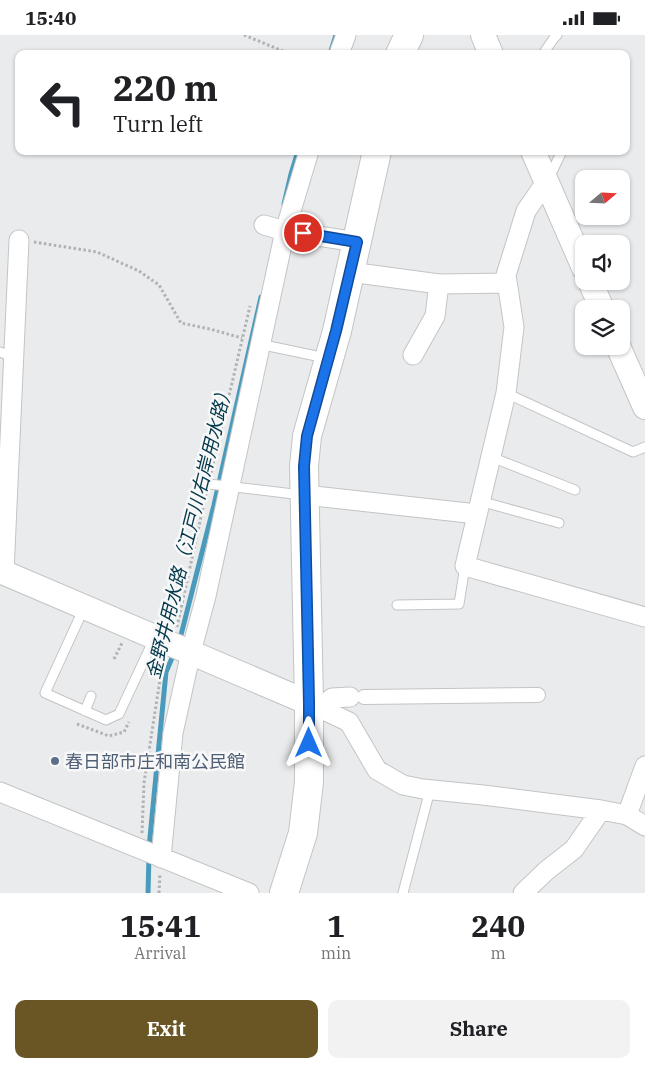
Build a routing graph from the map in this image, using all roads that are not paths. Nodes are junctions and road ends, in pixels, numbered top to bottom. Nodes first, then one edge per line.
1 (346, 35) edge
2 (409, 35) edge
3 (483, 35) edge
4 (557, 35) edge
5 (340, 50) edge
6 (402, 50) edge
7 (489, 50) edge
8 (546, 50) edge
9 (306, 155) edge
10 (376, 155) edge
11 (535, 155) edge
12 (560, 155) edge
13 (546, 182) junction
14 (275, 228) junction
15 (18, 240) road end
16 (357, 242) junction
17 (575, 248) edge
18 (350, 272) junction
19 (507, 283) junction
20 (439, 284) junction
21 (248, 340) junction
22 (7, 354) edge
23 (413, 355) dead end
24 (622, 355) edge
25 (329, 359) junction
26 (506, 393) junction
27 (645, 407) edge
28 (645, 447) edge
29 (491, 457) junction
30 (209, 484) road end
31 (228, 487) junction
32 (575, 490) dead end
33 (305, 495) junction
34 (479, 507) junction
35 (559, 523) dead end
36 (465, 566) junction
37 (2, 571) edge
38 (397, 605) dead end
39 (85, 607) junction
40 (645, 617) edge
41 (176, 646) junction
42 (538, 695) dead end
43 (91, 697) dead end
44 (357, 697) joint
45 (315, 706) junction
46 (85, 711) junction
47 (645, 766) edge
48 (430, 790) junction
49 (0, 792) edge
50 (601, 810) junction
51 (628, 815) junction
52 (645, 826) edge
53 (150, 853) junction
54 (249, 893) edge
55 (284, 893) edge
56 (403, 893) edge
57 (523, 893) edge

1 - 5 street
2 - 6 main road
3 - 7 street
4 - 8 lane
9 - 14 street
10 - 16 main road
11 - 13 street
12 - 13 lane
13 - 17 street
13 - 19 street
14 - 16 street
14 - 21 street
15 - 22 street
16 - 18 main road
18 - 20 street
18 - 25 main road
19 - 20 street
19 - 26 street
20 - 23 street
21 - 25 lane
21 - 31 street
22 - 37 street
24 - 27 street
25 - 33 main road
26 - 28 lane
26 - 29 street
29 - 32 lane
29 - 34 street
30 - 31 lane
31 - 33 lane
31 - 41 street
33 - 34 street
33 - 45 main road
34 - 35 lane
34 - 36 street
36 - 38 lane
36 - 40 street
37 - 39 street
39 - 41 street
39 - 46 lane
41 - 45 street
41 - 46 lane
41 - 53 street
42 - 44 street
43 - 46 lane
44 - 45 street
45 - 48 street
45 - 55 main road
47 - 51 street
48 - 50 street
48 - 56 lane
49 - 53 street
50 - 51 street
50 - 57 street
51 - 52 street
53 - 54 street

